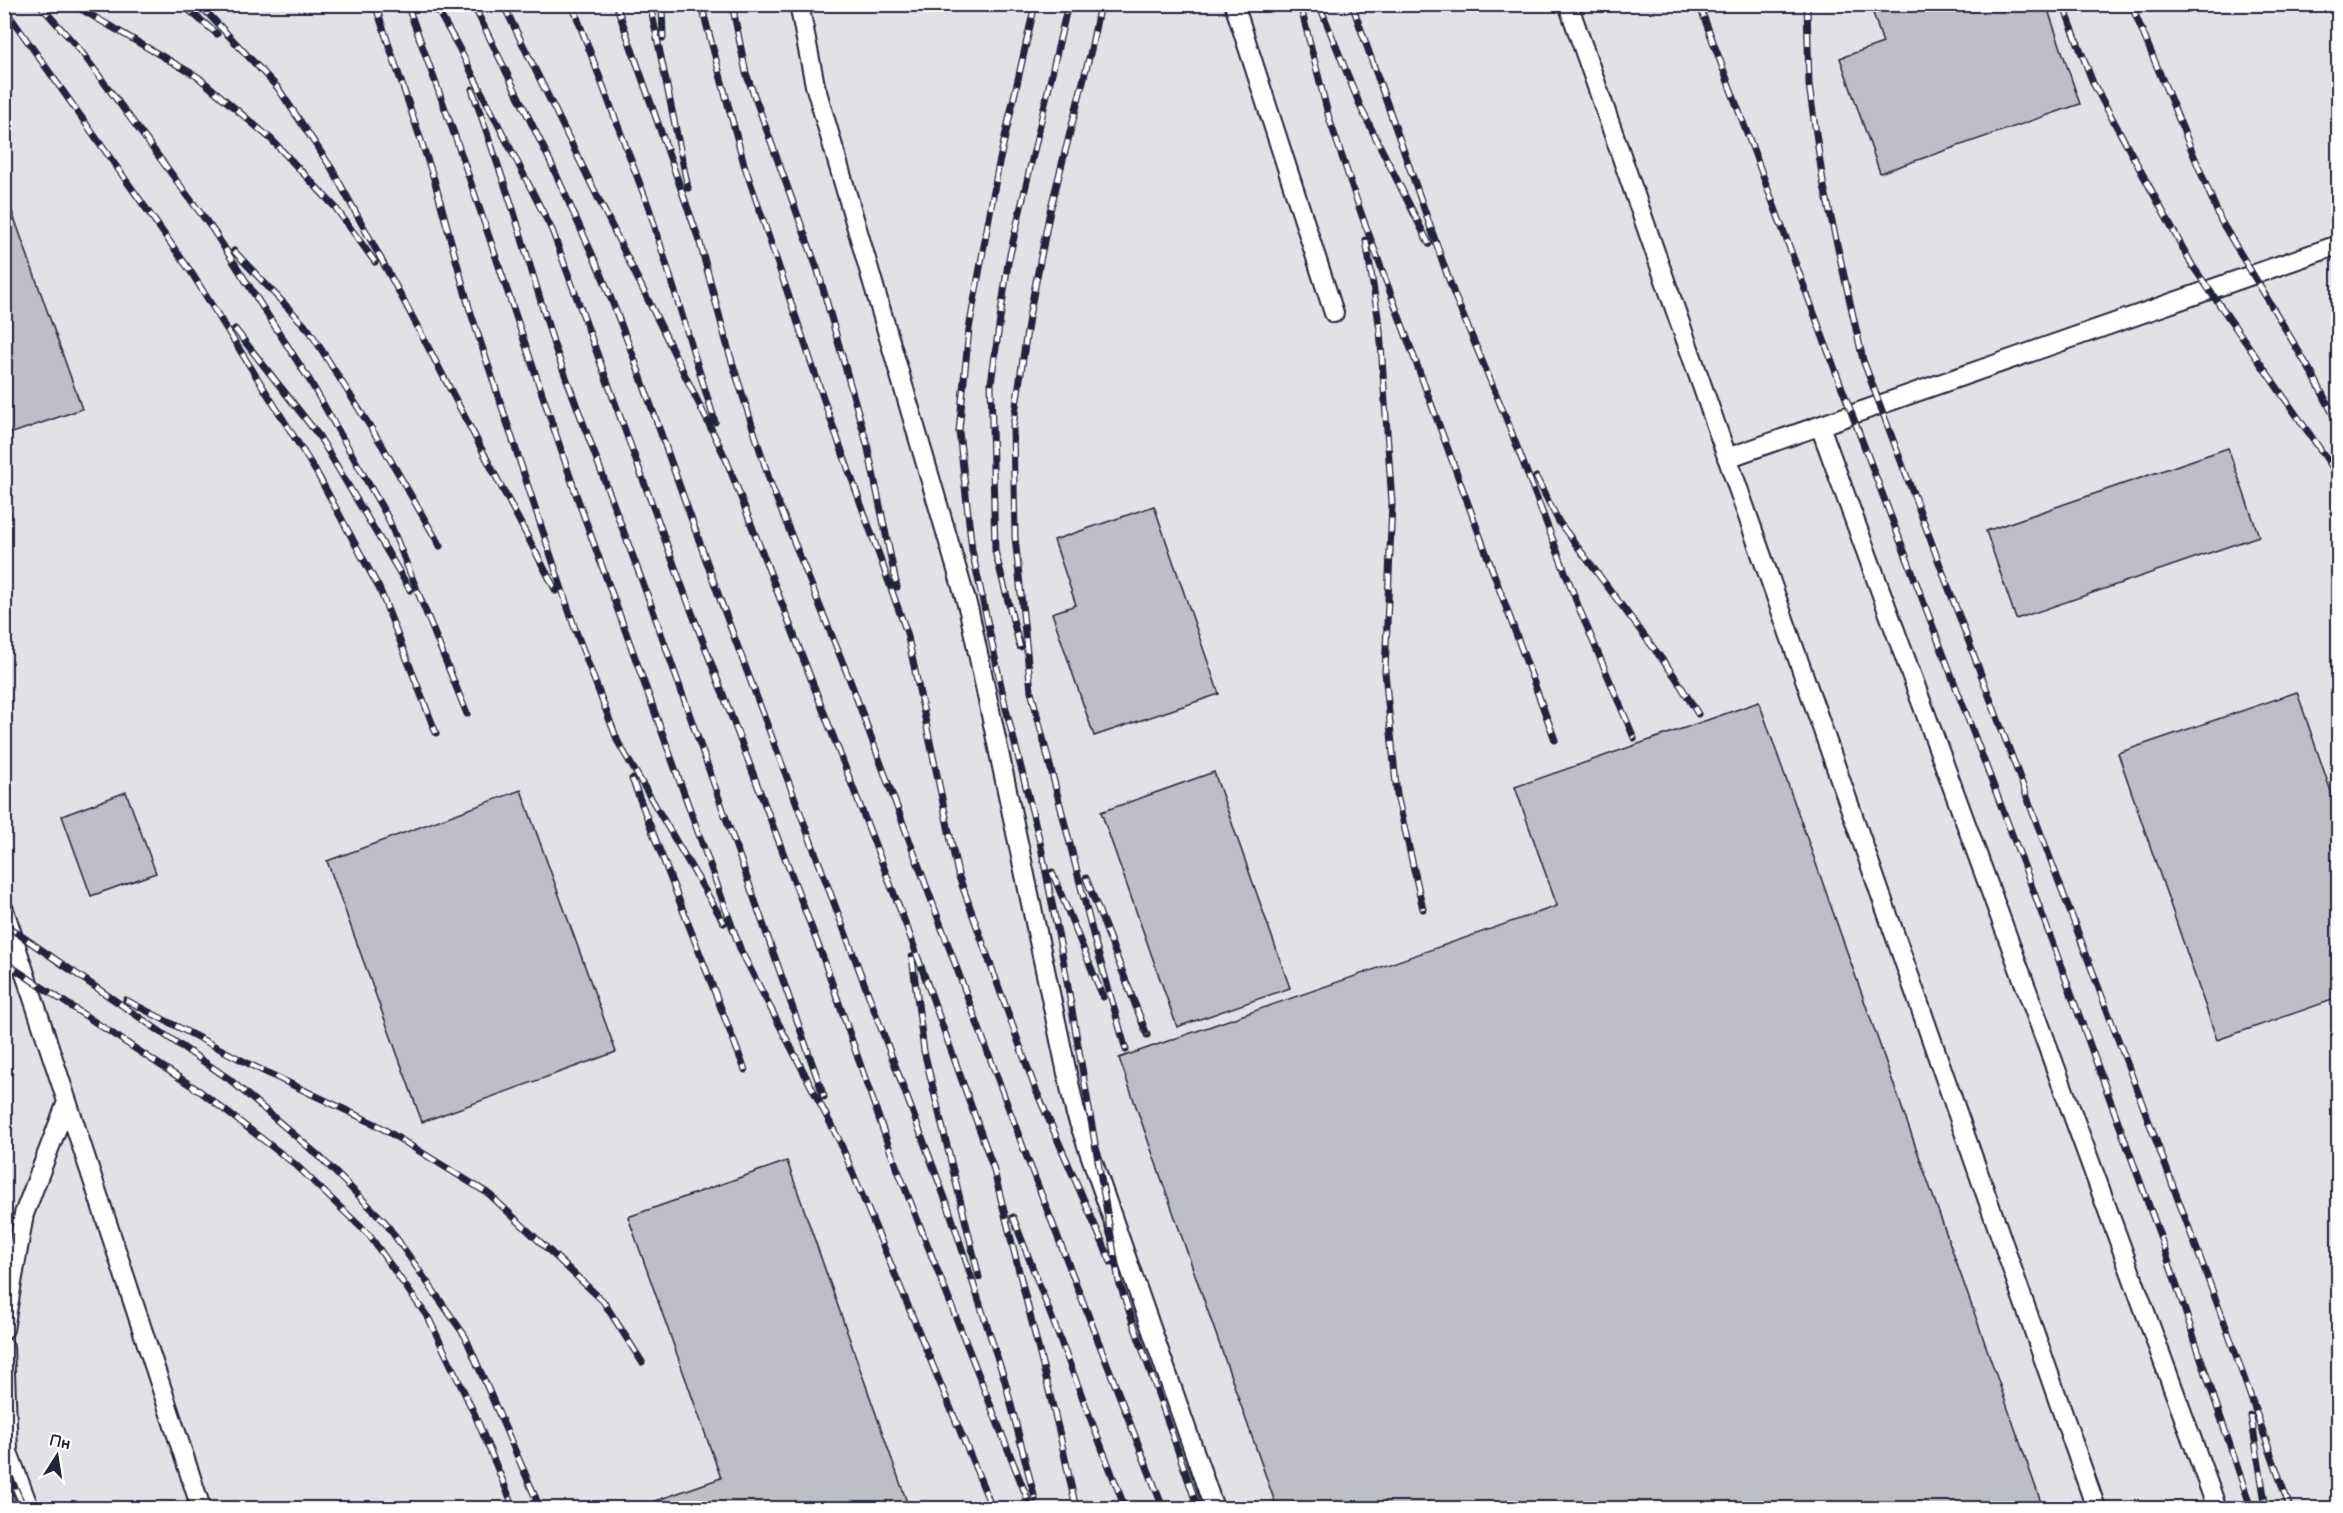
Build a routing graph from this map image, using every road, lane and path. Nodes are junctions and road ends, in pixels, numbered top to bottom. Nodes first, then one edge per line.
1 (799, 4) edge
2 (1234, 4) edge
3 (1568, 4) edge
4 (2338, 245) edge
5 (1334, 314) dead end
6 (1820, 426) junction
7 (1727, 458) junction
8 (4, 910) edge
9 (67, 1102) junction
10 (4, 1329) edge
11 (4, 1347) edge
12 (28, 1509) edge
13 (201, 1509) edge
14 (1215, 1509) edge
15 (2096, 1509) edge
16 (2217, 1509) edge

1 - 14 lane
2 - 5 lane
3 - 7 lane
4 - 6 lane
6 - 7 lane
6 - 16 lane
7 - 15 lane
8 - 9 lane
9 - 10 lane
9 - 13 lane
11 - 12 lane

